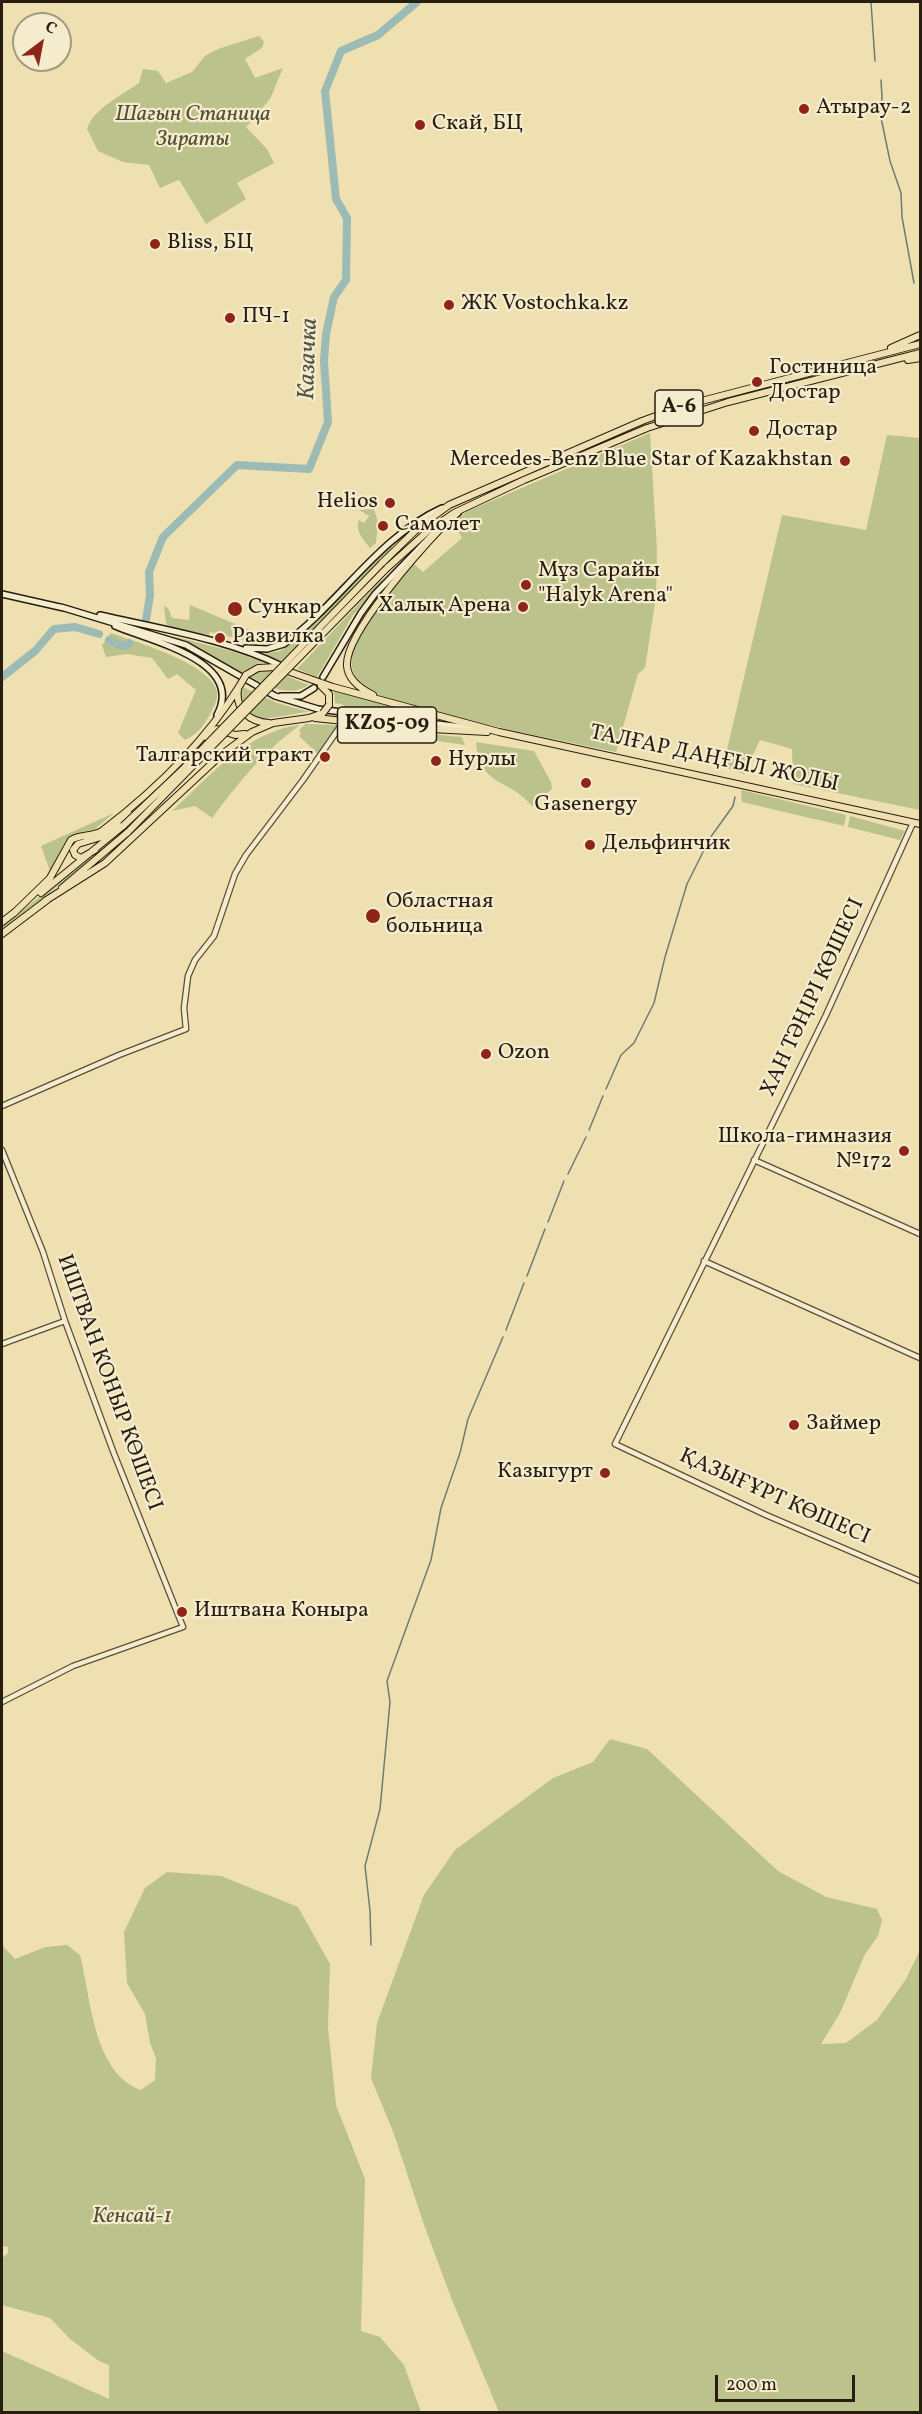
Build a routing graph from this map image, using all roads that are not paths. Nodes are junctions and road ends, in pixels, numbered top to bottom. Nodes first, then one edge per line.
1 (921, 335) edge
2 (921, 344) edge
3 (921, 353) edge
4 (870, 356) junction
5 (921, 358) edge
6 (874, 364) junction
7 (449, 505) junction
8 (469, 506) junction
9 (445, 524) junction
10 (384, 565) junction
11 (2, 594) edge
12 (61, 607) junction
13 (95, 617) junction
14 (228, 646) junction
15 (293, 672) junction
16 (323, 677) dead end
17 (275, 678) junction
18 (312, 680) junction
19 (249, 682) junction
20 (239, 687) junction
21 (314, 688) dead end
22 (399, 705) junction
23 (309, 718) junction
24 (344, 720) junction
25 (214, 722) junction
26 (273, 723) junction
27 (252, 732) junction
28 (499, 732) junction
29 (913, 823) junction
30 (921, 824) edge
31 (95, 850) junction
32 (45, 901) junction
33 (14, 913) junction
34 (2, 922) edge
35 (2, 934) edge
36 (2, 1106) edge
37 (2, 1150) edge
38 (754, 1160) junction
39 (921, 1234) edge
40 (704, 1261) junction
41 (64, 1321) junction
42 (2, 1344) edge
43 (921, 1358) edge
44 (615, 1444) joint
45 (920, 1582) edge
46 (2, 1702) edge

1 - 4 main road
2 - 4 main road, A-6
3 - 6 main road, A-6
4 - 7 main road, A-6
5 - 6 main road
6 - 8 main road, A-6
7 - 10 main road, A-6
7 - 14 main road
8 - 9 main road
8 - 10 main road, A-6
9 - 16 main road
9 - 22 main road
10 - 17 main road, A-6, bridge
11 - 12 main road
12 - 13 main road
12 - 14 main road
13 - 19 main road
13 - 25 main road
14 - 15 main road
15 - 18 main road
15 - 20 main road, bridge
17 - 31 main road, bridge
17 - 32 main road, bridge
18 - 22 main road, KZ05-09
18 - 23 main road, bridge
19 - 21 main road
19 - 28 main road
20 - 25 main road
20 - 26 main road
22 - 28 main road, KZ05-09
23 - 24 main road, KZ05-09
23 - 26 main road
24 - 28 main road, KZ05-09
24 - 36 street
25 - 33 main road
26 - 27 main road
27 - 31 main road
27 - 32 main road
28 - 29 main road, ТАЛҒАР ДАҢҒЫЛ ЖОЛЫ / KZ05-09
29 - 30 main road, ТАЛҒАР ДАҢҒЫЛ ЖОЛЫ / KZ05-09
29 - 38 street, ХАН ТӘҢІРІ КӨШЕСІ
31 - 33 main road
32 - 35 main road
33 - 34 main road
37 - 41 street, ИШТВАН КОНЫР КӨШЕСІ
38 - 39 street
38 - 40 street, ХАН ТӘҢІРІ КӨШЕСІ
40 - 43 street
40 - 44 street, ХАН ТӘҢІРІ КӨШЕСІ
41 - 42 street
41 - 46 street, ИШТВАН КОНЫР КӨШЕСІ
44 - 45 street, ҚАЗЫҒҰРТ КӨШЕСІ

